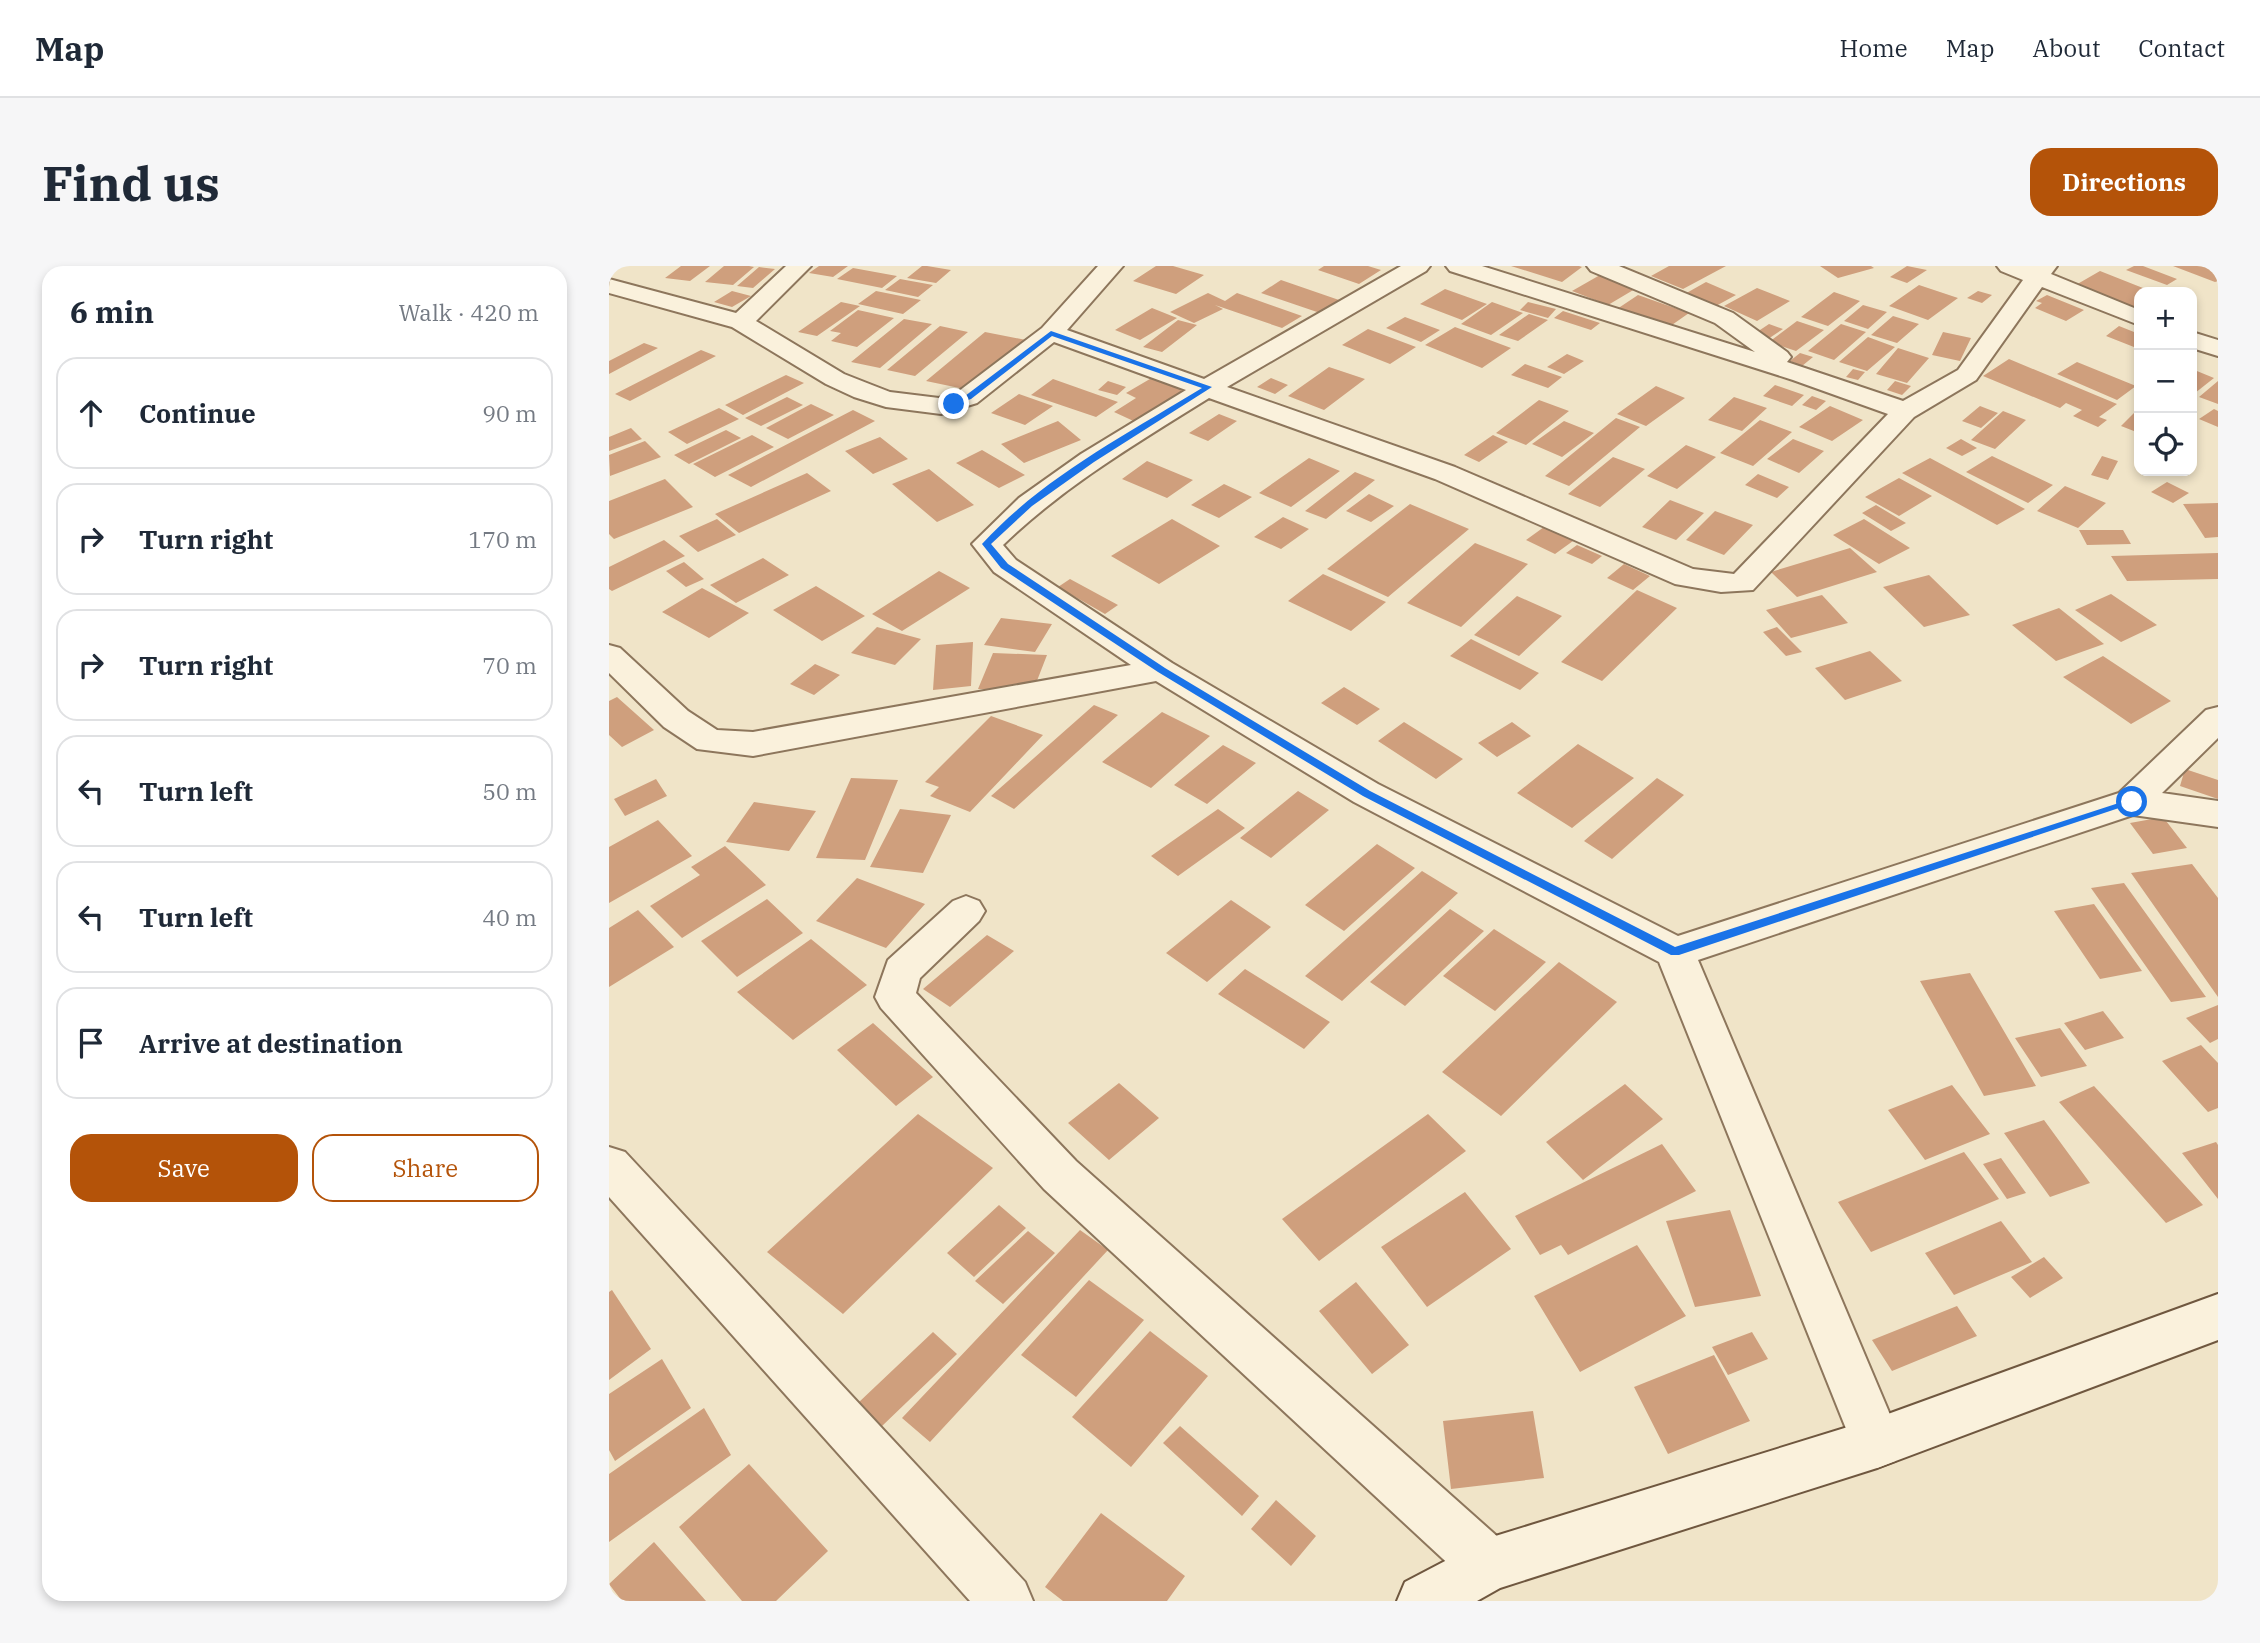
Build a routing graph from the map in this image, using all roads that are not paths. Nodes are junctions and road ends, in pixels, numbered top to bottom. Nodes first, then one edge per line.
1 (799, 266) edge
2 (1111, 266) edge
3 (1418, 266) edge
4 (1458, 266) edge
5 (1599, 266) edge
6 (2009, 266) edge
7 (2042, 272) edge
8 (609, 286) edge
9 (2134, 316) edge
10 (741, 323) junction
11 (1051, 333) junction
12 (2197, 341) edge
13 (2218, 349) edge
14 (1802, 375) junction
15 (1208, 387) junction
16 (1905, 411) junction
17 (609, 655) edge
18 (1161, 670) junction
19 (2218, 718) edge
20 (2132, 802) junction
21 (2218, 814) edge
22 (966, 911) dead end
23 (1675, 952) junction
24 (609, 1166) edge
25 (2218, 1317) edge
26 (1877, 1443) junction
27 (1489, 1564) junction
28 (1006, 1601) edge
29 (1425, 1601) edge

1 - 10 street
2 - 11 street
3 - 15 street
4 - 14 street
5 - 14 street
6 - 7 street
7 - 9 street
7 - 16 street
8 - 10 street
10 - 11 street
11 - 15 street
12 - 13 street
14 - 16 street
15 - 16 street
15 - 18 street
17 - 18 street
18 - 23 street
19 - 20 street
20 - 21 street
20 - 23 street
22 - 27 street
23 - 26 street
24 - 28 street
25 - 26 street
26 - 27 street
27 - 29 street

